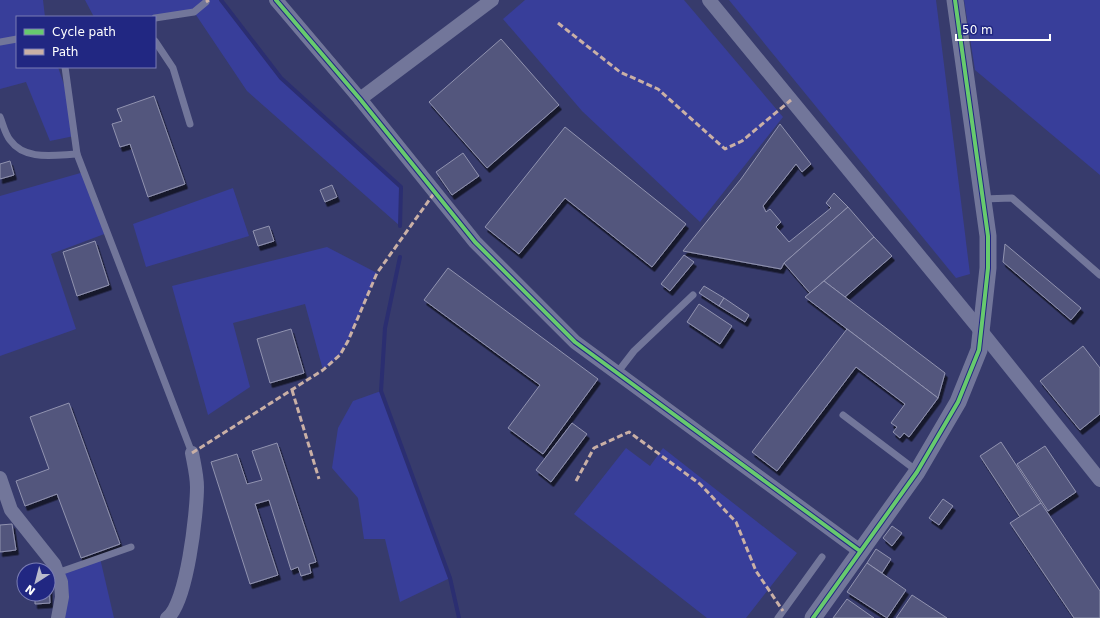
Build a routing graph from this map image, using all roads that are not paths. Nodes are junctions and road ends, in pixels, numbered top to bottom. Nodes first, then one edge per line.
1 (276, 0) edge
2 (492, 0) edge
3 (709, 0) edge
4 (955, 0) edge
5 (206, 2) dead end
6 (156, 18) edge
7 (16, 39) edge
8 (0, 42) edge
9 (156, 42) edge
10 (65, 68) edge
11 (360, 99) junction
12 (0, 117) edge
13 (190, 124) dead end
14 (77, 154) junction
15 (983, 199) junction
16 (1100, 275) edge
17 (693, 295) dead end
18 (981, 331) junction
19 (617, 373) junction
20 (843, 414) dead end
21 (192, 453) joint
22 (917, 472) junction
23 (0, 478) edge
24 (1100, 480) edge
25 (131, 547) dead end
26 (860, 551) junction
27 (822, 557) dead end
28 (57, 573) junction
29 (58, 618) edge
30 (167, 618) edge
31 (778, 618) edge
32 (813, 618) edge

1 - 11 street
2 - 11 street
3 - 18 street
4 - 15 street
5 - 6 lane
7 - 8 lane
9 - 13 lane
10 - 14 lane
11 - 19 street
12 - 14 lane
14 - 21 lane
15 - 16 lane
15 - 18 street
17 - 19 lane
18 - 22 street
18 - 24 street
19 - 26 street
20 - 22 lane
21 - 30 street
22 - 26 street
23 - 28 street
25 - 28 lane
26 - 32 street
27 - 31 lane
28 - 29 street

